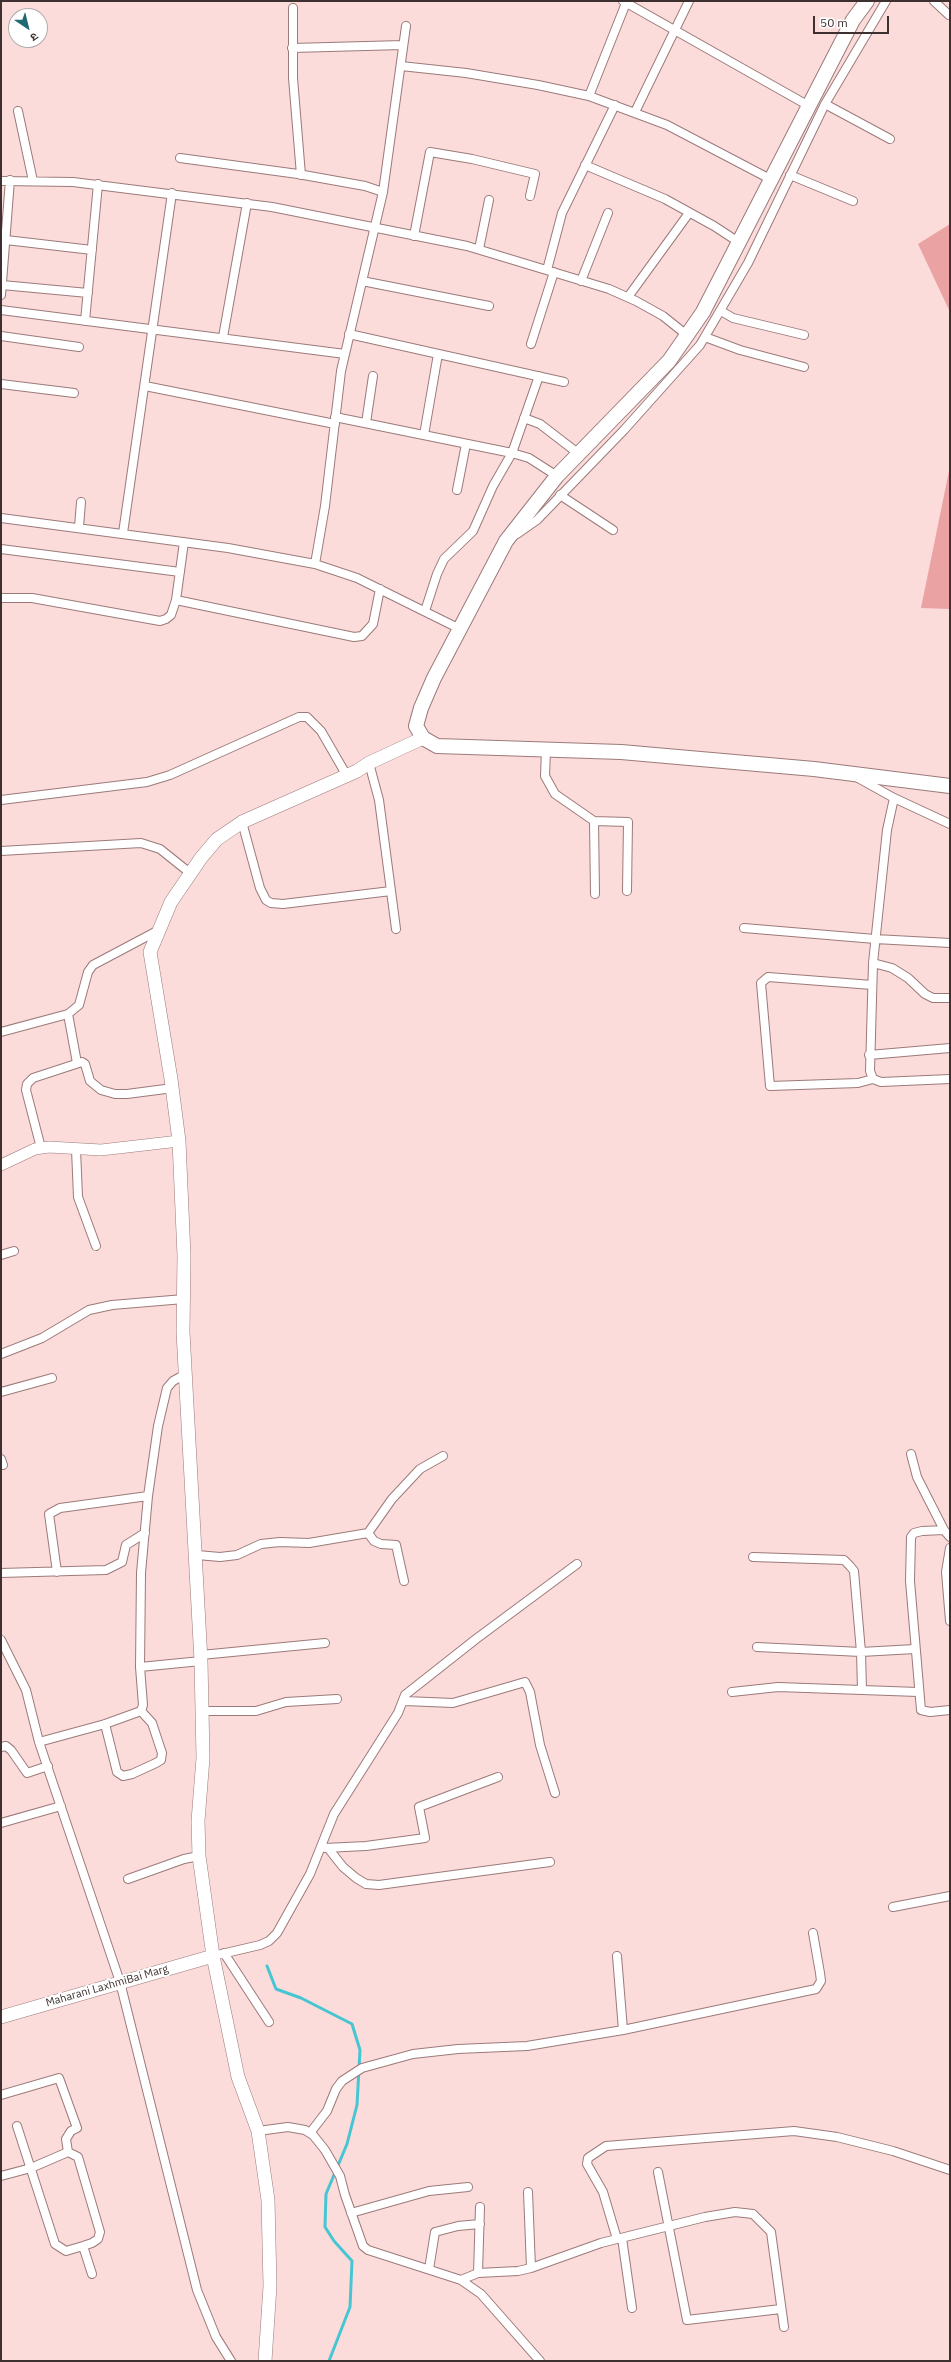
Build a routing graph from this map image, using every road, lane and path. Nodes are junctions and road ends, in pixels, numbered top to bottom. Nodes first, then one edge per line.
1 (689, 1) edge
2 (867, 1) edge
3 (886, 1) edge
4 (934, 1) edge
5 (624, 2) edge
6 (293, 8) dead end
7 (949, 15) dead end
8 (406, 26) dead end
9 (674, 29) junction
10 (403, 45) junction
11 (292, 48) junction
12 (401, 66) junction
13 (589, 96) junction
14 (825, 104) junction
15 (615, 105) junction
16 (809, 106) junction
17 (18, 111) dead end
18 (635, 112) junction
19 (890, 139) dead end
20 (180, 158) dead end
21 (584, 165) junction
22 (302, 175) junction
23 (790, 175) junction
24 (10, 180) junction
25 (772, 180) junction
26 (1, 181) edge
27 (33, 181) junction
28 (98, 184) junction
29 (383, 192) junction
30 (172, 193) junction
31 (530, 196) dead end
32 (489, 200) dead end
33 (853, 201) dead end
34 (247, 203) junction
35 (608, 213) dead end
36 (689, 213) junction
37 (375, 228) junction
38 (414, 236) junction
39 (6, 240) junction
40 (740, 243) junction
41 (479, 249) junction
42 (92, 250) junction
43 (550, 271) junction
44 (362, 281) junction
45 (581, 281) junction
46 (2, 285) edge
47 (88, 293) junction
48 (1, 295) edge
49 (628, 297) junction
50 (489, 306) dead end
51 (1, 310) edge
52 (721, 311) junction
53 (85, 321) junction
54 (154, 329) junction
55 (349, 334) junction
56 (804, 335) dead end
57 (1, 336) edge
58 (688, 336) junction
59 (223, 337) junction
60 (706, 337) junction
61 (531, 344) dead end
62 (79, 347) dead end
63 (345, 354) junction
64 (438, 354) junction
65 (804, 367) dead end
66 (373, 376) dead end
67 (539, 376) junction
68 (564, 382) dead end
69 (1, 384) edge
70 (145, 386) junction
71 (74, 393) dead end
72 (524, 418) junction
73 (335, 421) junction
74 (366, 423) junction
75 (424, 435) junction
76 (466, 444) junction
77 (512, 453) junction
78 (579, 454) junction
79 (557, 476) junction
80 (457, 490) dead end
81 (560, 495) junction
82 (81, 502) dead end
83 (1, 518) edge
84 (79, 527) junction
85 (613, 530) dead end
86 (123, 533) junction
87 (506, 541) junction
88 (184, 542) junction
89 (1, 549) edge
90 (315, 564) junction
91 (180, 572) junction
92 (380, 589) junction
93 (1, 598) edge
94 (176, 600) junction
95 (425, 611) junction
96 (460, 629) junction
97 (423, 738) junction
98 (546, 750) junction
99 (369, 763) junction
100 (850, 774) junction
101 (347, 776) junction
102 (950, 786) edge
103 (894, 798) junction
104 (1, 800) edge
105 (594, 821) junction
106 (242, 822) junction
107 (950, 824) edge
108 (1, 850) edge
109 (190, 873) junction
110 (391, 891) junction
111 (626, 891) dead end
112 (595, 894) dead end
113 (744, 928) dead end
114 (396, 929) dead end
115 (159, 930) junction
116 (875, 939) junction
117 (950, 943) edge
118 (873, 964) junction
119 (872, 985) junction
120 (950, 998) edge
121 (68, 1014) junction
122 (1, 1032) edge
123 (950, 1048) edge
124 (869, 1056) junction
125 (77, 1063) junction
126 (873, 1079) junction
127 (950, 1079) edge
128 (173, 1088) junction
129 (179, 1141) junction
130 (41, 1148) junction
131 (76, 1149) junction
132 (1, 1165) edge
133 (96, 1246) dead end
134 (14, 1251) dead end
135 (1, 1255) edge
136 (184, 1299) junction
137 (1, 1354) edge
138 (186, 1374) junction
139 (52, 1378) dead end
140 (1, 1392) edge
141 (911, 1454) dead end
142 (443, 1456) dead end
143 (148, 1496) junction
144 (944, 1530) junction
145 (145, 1533) junction
146 (368, 1533) junction
147 (950, 1537) edge
148 (950, 1548) edge
149 (197, 1555) junction
150 (753, 1557) dead end
151 (576, 1564) dead end
152 (58, 1572) junction
153 (1, 1573) edge
154 (404, 1581) dead end
155 (950, 1621) edge
156 (1, 1640) edge
157 (325, 1643) dead end
158 (757, 1646) dead end
159 (915, 1649) junction
160 (861, 1652) junction
161 (201, 1658) junction
162 (140, 1667) junction
163 (862, 1690) junction
164 (732, 1692) dead end
165 (918, 1692) junction
166 (337, 1699) dead end
167 (405, 1701) junction
168 (950, 1710) edge
169 (141, 1711) junction
170 (201, 1711) junction
171 (105, 1724) junction
172 (39, 1742) junction
173 (1, 1747) edge
174 (48, 1766) junction
175 (498, 1777) dead end
176 (555, 1793) dead end
177 (61, 1806) junction
178 (1, 1823) edge
179 (324, 1848) junction
180 (199, 1856) junction
181 (550, 1862) dead end
182 (128, 1879) dead end
183 (950, 1896) edge
184 (893, 1907) dead end
185 (813, 1933) dead end
186 (219, 1955) junction
187 (617, 1956) dead end
188 (120, 1982) junction
189 (1, 2017) edge
190 (269, 2022) dead end
191 (623, 2030) junction
192 (1, 2095) edge
193 (17, 2126) dead end
194 (258, 2131) junction
195 (310, 2133) junction
196 (68, 2152) junction
197 (31, 2168) junction
198 (950, 2170) edge
199 (658, 2172) dead end
200 (1, 2176) edge
201 (468, 2187) dead end
202 (528, 2192) dead end
203 (480, 2207) dead end
204 (351, 2213) junction
205 (480, 2224) junction
206 (668, 2226) junction
207 (620, 2239) junction
208 (83, 2246) junction
209 (531, 2268) junction
210 (429, 2269) junction
211 (478, 2273) junction
212 (92, 2274) dead end
213 (461, 2280) junction
214 (632, 2308) dead end
215 (782, 2309) junction
216 (784, 2327) dead end
217 (231, 2361) edge
218 (265, 2361) edge
219 (540, 2361) edge

1 - 9 street
2 - 16 highway
3 - 14 street
4 - 7 street
5 - 9 street
5 - 13 street
6 - 11 street
8 - 10 street
9 - 16 street
9 - 18 street
10 - 11 street
10 - 12 street
11 - 22 street
12 - 13 street
12 - 29 street
13 - 15 street
14 - 19 street
14 - 23 street
15 - 18 street
15 - 21 street
16 - 25 highway
17 - 27 street
18 - 25 street
20 - 22 street
21 - 36 street
21 - 43 street
22 - 29 street
23 - 33 street
23 - 52 street
24 - 26 street
24 - 27 street
24 - 39 street
25 - 40 highway
27 - 28 street
28 - 30 street
28 - 42 street
29 - 37 street
30 - 34 street
30 - 54 street
31 - 38 street
32 - 41 street
34 - 37 street
34 - 59 street
35 - 45 street
36 - 40 street
36 - 49 street
37 - 38 street
37 - 44 street
38 - 41 street
39 - 42 street
39 - 46 street
40 - 58 highway
41 - 43 street
42 - 47 street
43 - 45 street
43 - 61 street
44 - 50 street
44 - 55 street
45 - 49 street
46 - 47 street
46 - 48 street
47 - 53 street
49 - 58 street
51 - 53 street
52 - 56 street
52 - 60 street
53 - 54 street
54 - 59 street
54 - 70 street
55 - 63 street
55 - 64 street
57 - 62 street
58 - 78 highway
59 - 63 street
60 - 65 street
60 - 81 street
63 - 73 street
64 - 67 street
64 - 75 street
66 - 74 street
67 - 68 street
67 - 72 street
69 - 71 street
70 - 73 street
70 - 86 street
72 - 77 street
72 - 78 street
73 - 74 street
73 - 90 street
74 - 75 street
75 - 76 street
76 - 77 street
76 - 80 street
77 - 79 street
77 - 95 street
78 - 79 highway
79 - 87 highway
81 - 85 street
81 - 87 street
82 - 84 street
83 - 84 street
84 - 86 street
86 - 88 street
87 - 96 highway
88 - 90 street
88 - 91 street
89 - 91 street
90 - 92 street
91 - 94 street
92 - 94 street
92 - 95 street
93 - 94 street
95 - 96 street
96 - 97 highway
97 - 98 highway
97 - 99 main road
98 - 100 highway
98 - 105 street
99 - 101 main road
99 - 110 street
100 - 102 highway
100 - 103 street
101 - 104 street
101 - 106 main road
103 - 107 street
103 - 116 street
105 - 111 street
105 - 112 street
106 - 109 main road
106 - 110 street
108 - 109 street
109 - 115 main road
110 - 114 street
113 - 116 street
115 - 121 street
115 - 128 main road
116 - 117 street
116 - 118 street
118 - 119 street
118 - 120 street
119 - 124 street
119 - 126 street
121 - 122 street
121 - 125 street
123 - 124 street
124 - 126 street
125 - 128 street
125 - 130 street
126 - 127 street
128 - 129 main road
129 - 131 street
129 - 136 main road
130 - 131 street
130 - 132 street
131 - 133 street
134 - 135 street
136 - 137 street
136 - 138 main road
138 - 143 street
138 - 149 main road
139 - 140 street
141 - 144 street
142 - 146 street
143 - 145 street
143 - 152 street
144 - 147 street
144 - 159 street
145 - 152 street
145 - 162 street
146 - 149 street
146 - 154 street
148 - 155 street
149 - 161 main road
150 - 160 street
151 - 167 street
152 - 153 street
156 - 172 street
157 - 161 street
158 - 160 street
159 - 160 street
159 - 165 street
160 - 163 street
161 - 162 street
161 - 170 main road
162 - 169 street
163 - 164 street
163 - 165 street
165 - 168 street
166 - 170 street
167 - 176 street
167 - 179 street
169 - 171 street
169 - 171 street
170 - 180 main road
171 - 172 street
172 - 174 street
173 - 174 street
174 - 177 street
175 - 179 street
177 - 178 street
177 - 188 street
179 - 181 street
179 - 186 street
180 - 182 street
180 - 186 main road
183 - 184 street
185 - 191 street
186 - 188 main road, Maharani LaxhmiBai Marg
186 - 190 street
186 - 194 main road
187 - 191 street
188 - 189 main road, Maharani LaxhmiBai Marg
188 - 217 street
191 - 195 street
192 - 196 street
193 - 197 street
194 - 195 street
194 - 218 main road
195 - 204 street
196 - 197 street
196 - 208 street
197 - 200 street
197 - 208 street
198 - 207 street
199 - 206 street
201 - 204 street
202 - 209 street
203 - 205 street
204 - 210 street
205 - 210 street
205 - 211 street
206 - 207 street
206 - 215 street
206 - 215 street
207 - 209 street
207 - 214 street
208 - 212 street
209 - 211 street
210 - 213 street
211 - 213 street
213 - 219 street
215 - 216 street

